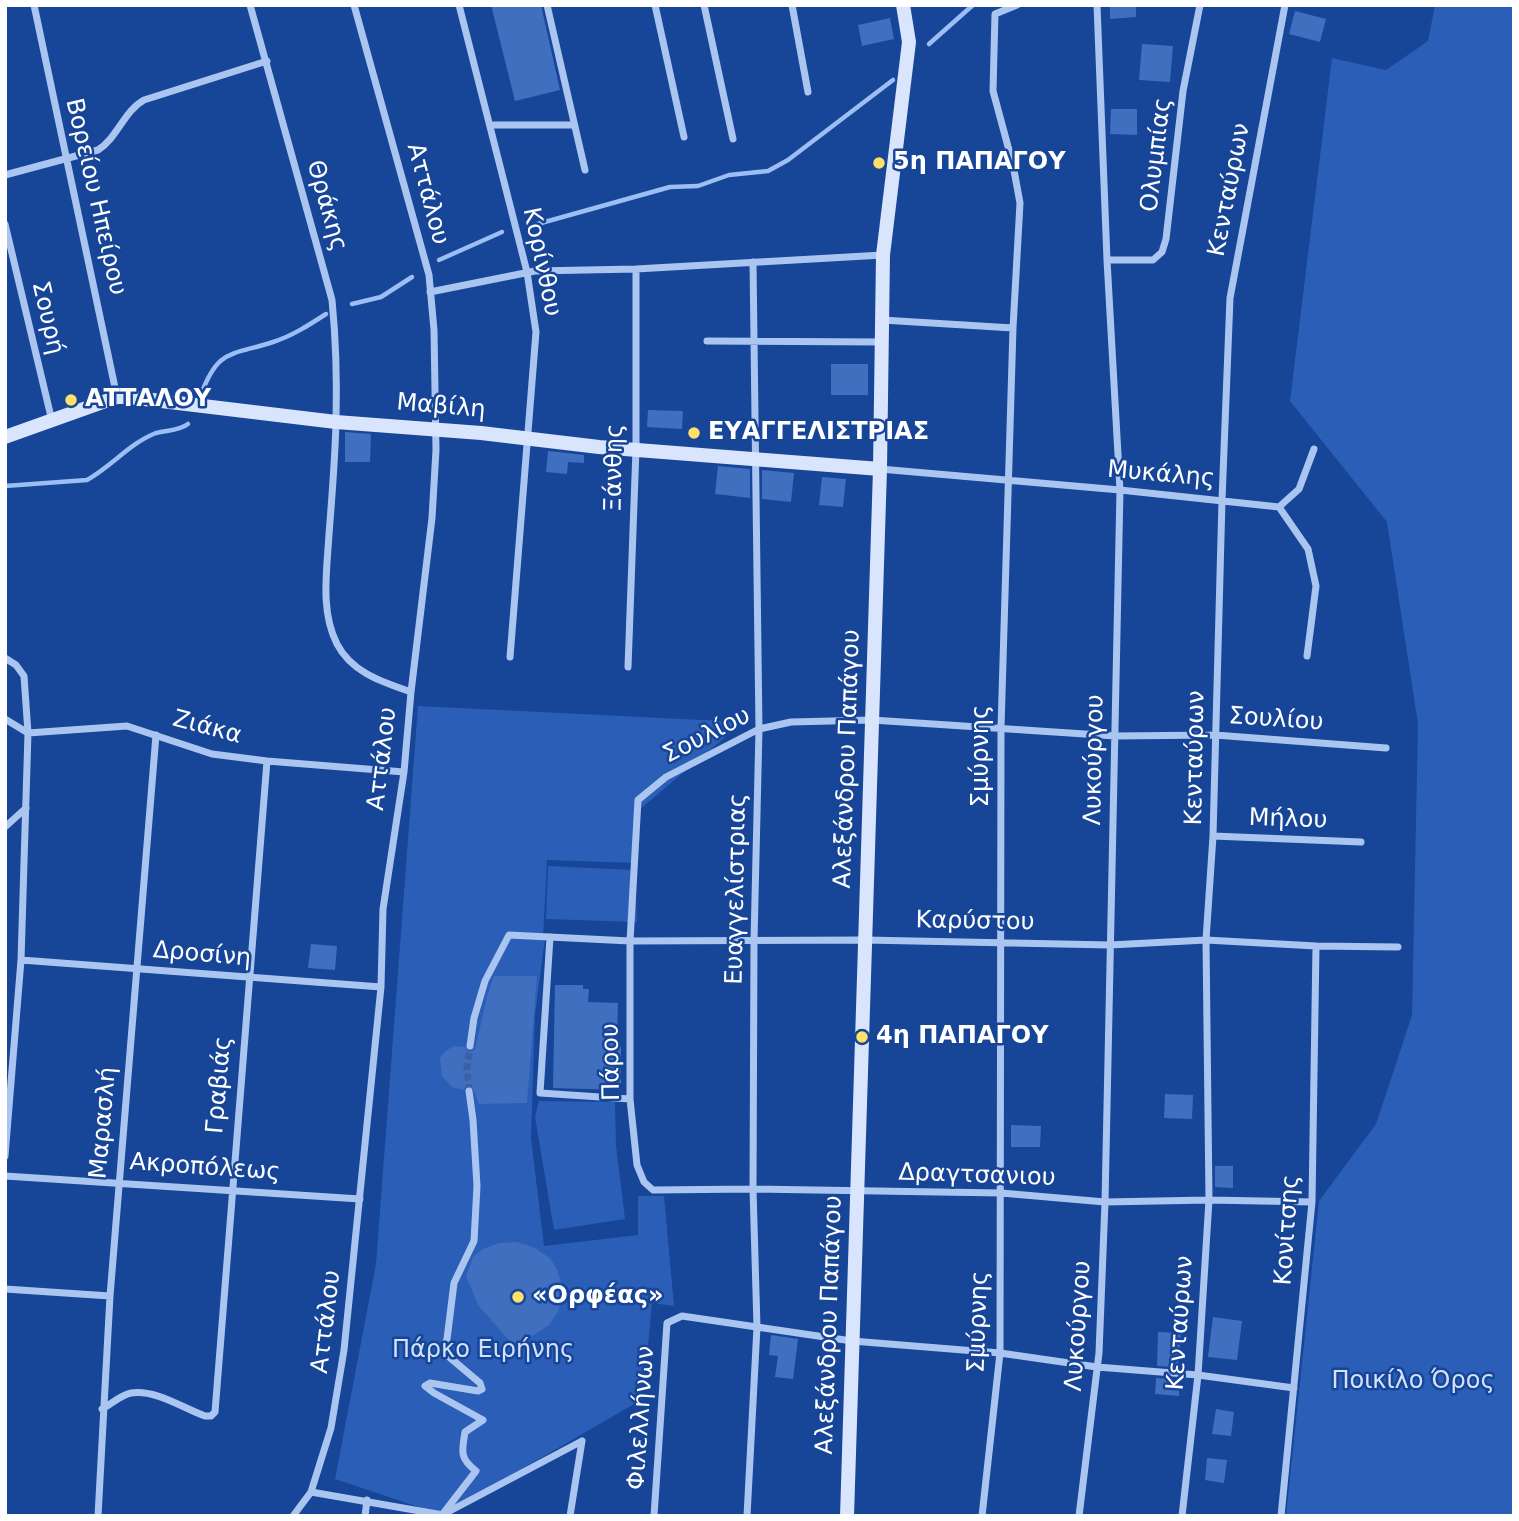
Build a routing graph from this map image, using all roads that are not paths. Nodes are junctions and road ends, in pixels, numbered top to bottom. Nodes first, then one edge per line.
1 (34, 5) edge
2 (250, 5) edge
3 (354, 5) edge
4 (460, 5) edge
5 (547, 5) edge
6 (655, 5) edge
7 (704, 5) edge
8 (792, 5) edge
9 (903, 5) edge
10 (1017, 5) edge
11 (1097, 5) edge
12 (1200, 5) edge
13 (1285, 5) edge
14 (1005, 7) edge
15 (267, 61) junction
16 (808, 92) dead end
17 (490, 125) junction
18 (575, 125) junction
19 (684, 137) dead end
20 (733, 139) dead end
21 (65, 160) junction
22 (585, 170) dead end
23 (5, 175) edge
24 (5, 224) edge
25 (883, 255) junction
26 (1107, 260) junction
27 (753, 262) junction
28 (636, 269) junction
29 (527, 272) junction
30 (430, 292) junction
31 (882, 320) junction
32 (1013, 328) junction
33 (707, 341) dead end
34 (755, 341) junction
35 (881, 342) junction
36 (117, 397) junction
37 (52, 421) junction
38 (336, 422) junction
39 (437, 429) junction
40 (5, 437) edge
41 (529, 438) junction
42 (636, 449) junction
43 (1314, 449) dead end
44 (757, 458) junction
45 (880, 469) junction
46 (1008, 480) junction
47 (1120, 490) junction
48 (1222, 500) junction
49 (1279, 507) junction
50 (1307, 656) dead end
51 (510, 657) dead end
52 (5, 658) edge
53 (628, 667) dead end
54 (411, 692) junction
55 (5, 719) edge
56 (872, 720) junction
57 (1001, 728) junction
58 (759, 729) junction
59 (28, 733) junction
60 (156, 734) junction
61 (1215, 735) junction
62 (1115, 736) junction
63 (1386, 748) dead end
64 (267, 761) junction
65 (404, 772) junction
66 (26, 808) junction
67 (5, 827) edge
68 (1213, 836) junction
69 (1361, 842) dead end
70 (551, 937) junction
71 (865, 940) junction
72 (1206, 940) junction
73 (630, 941) junction
74 (754, 941) junction
75 (1001, 942) junction
76 (1110, 945) junction
77 (1316, 947) junction
78 (1398, 947) dead end
79 (21, 960) junction
80 (136, 969) junction
81 (248, 978) junction
82 (381, 987) junction
83 (470, 1046) tunnel mouth
84 (469, 1091) tunnel mouth
85 (630, 1099) junction
86 (5, 1156) edge
87 (5, 1176) edge
88 (118, 1182) junction
89 (644, 1182) joint
90 (231, 1189) junction
91 (753, 1189) junction
92 (857, 1192) junction
93 (1001, 1193) junction
94 (360, 1199) junction
95 (1209, 1200) junction
96 (1105, 1202) junction
97 (1312, 1202) junction
98 (5, 1289) edge
99 (110, 1296) junction
100 (757, 1328) junction
101 (852, 1341) junction
102 (1000, 1353) junction
103 (1097, 1367) junction
104 (1198, 1374) junction
105 (1294, 1388) junction
106 (102, 1409) junction
107 (311, 1492) junction
108 (367, 1500) junction
109 (445, 1515) edge
110 (98, 1516) edge
111 (293, 1516) edge
112 (365, 1516) edge
113 (570, 1516) edge
114 (654, 1516) edge
115 (747, 1516) edge
116 (847, 1516) edge
117 (982, 1516) edge
118 (1079, 1516) edge
119 (1182, 1516) edge
120 (1281, 1516) edge

1 - 21 street, Βορείου Ηπείρου
2 - 15 street, Θράκης
3 - 30 street, Αττάλου
4 - 17 street, Κορίνθου
5 - 18 street
6 - 19 street
7 - 20 street
8 - 16 street
9 - 25 street, Αλεξάνδρου Παπάγου
10 - 14 street
11 - 26 street, Λυκούργου
12 - 26 street, Ολυμπίας
13 - 48 street, Κενταύρων
14 - 32 street, Σμύρνης
15 - 21 street
15 - 38 street, Θράκης
17 - 18 street
17 - 29 street, Κορίνθου
18 - 22 street
21 - 23 street
21 - 36 street, Βορείου Ηπείρου
24 - 37 street, Σουρή
25 - 27 street
25 - 31 street, Αλεξάνδρου Παπάγου
26 - 47 street, Λυκούργου
27 - 28 street
27 - 34 street, Ευαγγελίστριας
28 - 29 street
28 - 42 street, Ξάνθης
29 - 30 street
29 - 41 street, Κορίνθου
30 - 39 street, Αττάλου
31 - 32 street
31 - 35 street, Αλεξάνδρου Παπάγου
32 - 46 street, Σμύρνης
33 - 34 street
34 - 35 street
34 - 44 street, Ευαγγελίστριας
35 - 45 street, Αλεξάνδρου Παπάγου
36 - 37 street, Μαβίλη
36 - 38 street, Μαβίλη
37 - 40 street, Μαβίλη
38 - 39 street, Μαβίλη
38 - 54 street, Θράκης
39 - 41 street, Μαβίλη
39 - 54 street, Αττάλου
41 - 42 street, Μαβίλη
41 - 51 street, Κορίνθου
42 - 44 street, Μαβίλη
42 - 53 street, Ξάνθης
43 - 49 street
44 - 45 street, Μαβίλη
44 - 58 street, Ευαγγελίστριας
45 - 46 street, Μυκάλης
45 - 56 street, Αλεξάνδρου Παπάγου
46 - 47 street, Μυκάλης
46 - 57 street, Σμύρνης
47 - 48 street, Μυκάλης
47 - 62 street, Λυκούργου
48 - 49 street, Μυκάλης
48 - 61 street, Κενταύρων
49 - 50 street
52 - 59 street
54 - 65 street, Αττάλου
55 - 59 street
56 - 57 street, Σουλίου
56 - 58 street, Σουλίου
56 - 71 street, Αλεξάνδρου Παπάγου
57 - 62 street, Σουλίου
57 - 75 street, Σμύρνης
58 - 73 street, Σουλίου
58 - 74 street, Ευαγγελίστριας
59 - 60 street, Ζιάκα
59 - 66 street
60 - 64 street, Ζιάκα
60 - 80 street, Μαρασλή
61 - 62 street, Σουλίου
61 - 63 street, Σουλίου
61 - 68 street, Κενταύρων
62 - 76 street, Λυκούργου
64 - 65 street, Ζιάκα
64 - 81 street, Γραβιάς
65 - 82 street, Αττάλου
66 - 67 street
66 - 79 street
68 - 69 street, Μήλου
68 - 72 street, Κενταύρων
70 - 73 street, Καρύστου
70 - 83 street, Καρύστου
70 - 85 street
71 - 74 street, Καρύστου
71 - 75 street, Καρύστου
71 - 92 street, Αλεξάνδρου Παπάγου
72 - 76 street, Καρύστου
72 - 77 street, Καρύστου
72 - 95 street, Κενταύρων
73 - 74 street, Καρύστου
73 - 85 street, Πάρου
74 - 91 street, Ευαγγελίστριας
75 - 76 street, Καρύστου
75 - 93 street, Σμύρνης
76 - 96 street, Λυκούργου
77 - 78 street, Καρύστου
77 - 97 street, Κονίτσης
79 - 80 street, Δροσίνη
79 - 86 street
80 - 81 street, Δροσίνη
80 - 88 street, Μαρασλή
81 - 82 street, Δροσίνη
81 - 90 street, Γραβιάς
82 - 94 street, Αττάλου
84 - 109 street
85 - 89 street, Πάρου
87 - 88 street, Ακροπόλεως
88 - 90 street, Ακροπόλεως
88 - 99 street, Μαρασλή
89 - 91 street, Δραγτσανιου
90 - 94 street, Ακροπόλεως
90 - 106 street, Γραβιάς
91 - 92 street, Δραγτσανιου
91 - 100 street, Ευαγγελίστριας
92 - 93 street, Δραγτσανιου
92 - 101 street, Αλεξάνδρου Παπάγου
93 - 96 street, Δραγτσανιου
93 - 102 street, Σμύρνης
94 - 107 street, Αττάλου
95 - 96 street, Δραγτσανιου
95 - 97 street, Δραγτσανιου
95 - 104 street, Κενταύρων
96 - 103 street, Λυκούργου
97 - 105 street, Κονίτσης
98 - 99 street
99 - 106 street, Μαρασλή
100 - 101 street
100 - 114 street, Φιλελλήνων
100 - 115 street, Ευαγγελίστριας
101 - 102 street
101 - 116 street, Αλεξάνδρου Παπάγου
102 - 103 street
102 - 117 street, Σμύρνης
103 - 104 street
103 - 118 street, Λυκούργου
104 - 105 street
104 - 119 street, Κενταύρων
105 - 120 street, Κονίτσης
106 - 110 street, Μαρασλή
107 - 108 street
107 - 111 street, Αττάλου
108 - 109 street
108 - 112 street
109 - 113 street

